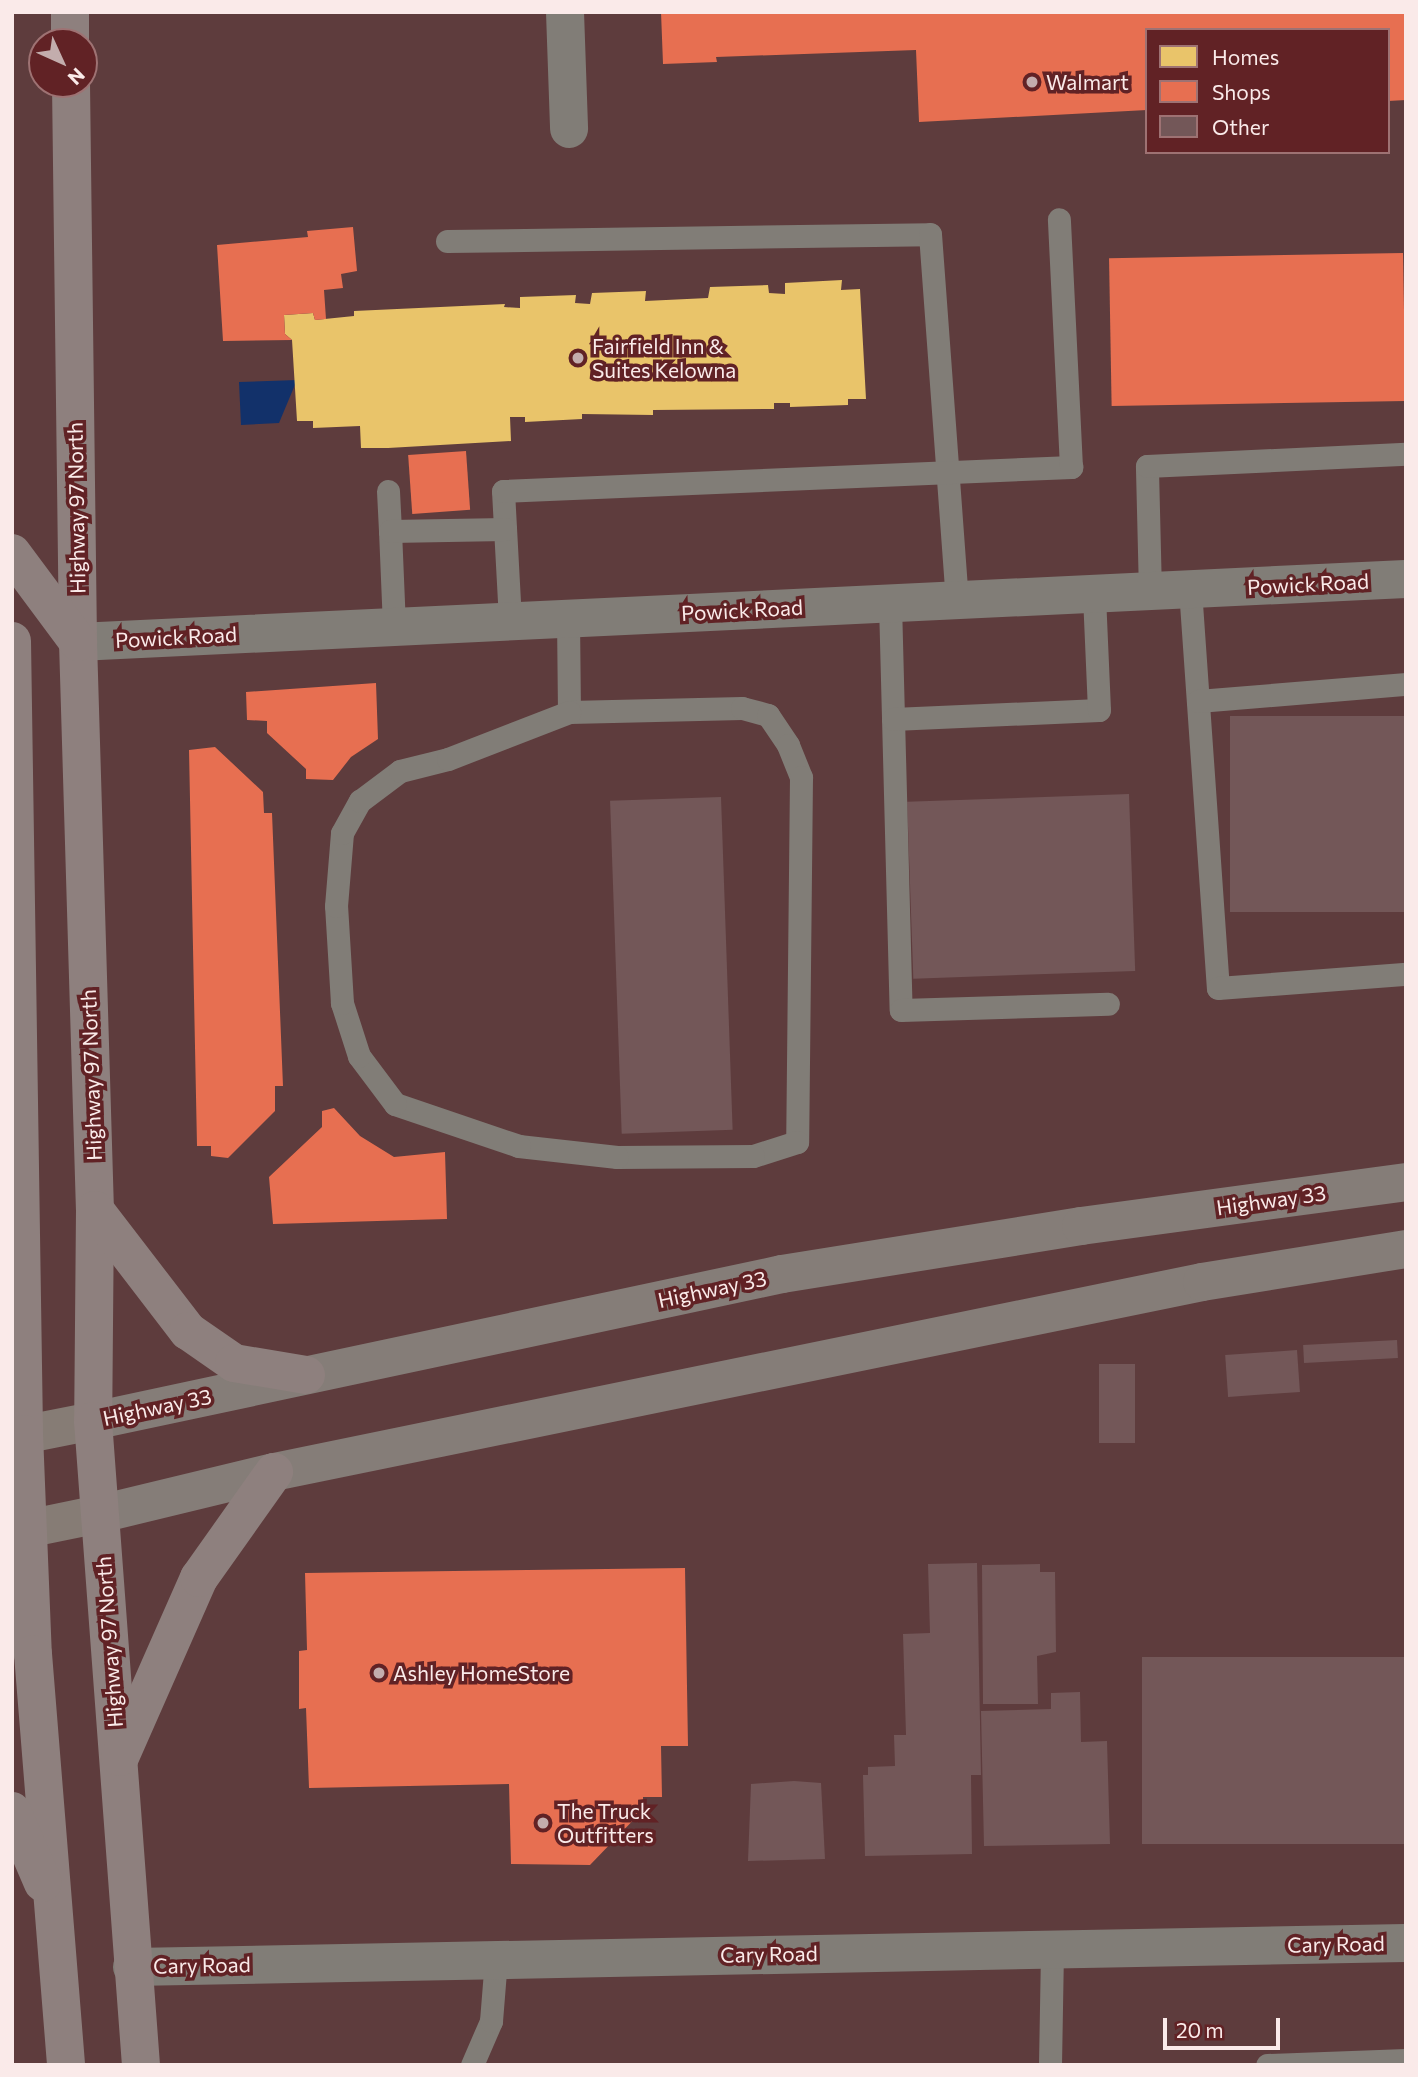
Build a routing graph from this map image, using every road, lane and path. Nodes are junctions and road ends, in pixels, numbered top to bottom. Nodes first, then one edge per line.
1 (565, 12) edge
2 (71, 98) edge
3 (569, 129) dead end
4 (1059, 219) dead end
5 (447, 241) dead end
6 (1406, 454) edge
7 (947, 473) junction
8 (388, 491) dead end
9 (505, 529) junction
10 (390, 531) junction
11 (12, 554) edge
12 (1406, 579) edge
13 (1190, 589) junction
14 (1150, 592) junction
15 (1094, 594) junction
16 (957, 600) junction
17 (890, 603) junction
18 (568, 618) junction
19 (510, 620) junction
20 (394, 626) junction
21 (12, 640) edge
22 (78, 642) junction
23 (1406, 684) edge
24 (1198, 701) junction
25 (13, 706) edge
26 (569, 712) junction
27 (893, 719) junction
28 (1406, 974) edge
29 (1108, 1004) dead end
30 (15, 1064) edge
31 (1406, 1181) edge
32 (95, 1210) junction
33 (1406, 1249) edge
34 (306, 1375) junction
35 (93, 1421) junction
36 (18, 1436) edge
37 (274, 1472) junction
38 (100, 1514) junction
39 (21, 1530) edge
40 (118, 1762) junction
41 (12, 1811) edge
42 (58, 1919) junction
43 (1406, 1942) edge
44 (1052, 1949) junction
45 (496, 1959) junction
46 (132, 1966) junction
47 (1406, 2060) edge
48 (66, 2065) edge
49 (141, 2065) edge
50 (472, 2065) edge
51 (1050, 2065) edge
52 (1267, 2065) edge

1 - 3 street
2 - 22 highway, Highway 97 North
4 - 7 lane
5 - 7 lane
6 - 14 lane
7 - 9 lane
7 - 16 lane
8 - 10 lane
9 - 10 lane
9 - 19 lane
10 - 20 lane
11 - 22 highway
12 - 13 street, Powick Road
13 - 14 street, Powick Road
13 - 24 lane
14 - 15 street, Powick Road
15 - 16 street, Powick Road
15 - 27 lane
16 - 17 street, Powick Road
17 - 18 street, Powick Road
17 - 27 lane
18 - 19 street, Powick Road
18 - 26 lane
19 - 20 street, Powick Road
20 - 22 street, Powick Road
21 - 25 highway
22 - 32 highway, Highway 97 North
23 - 24 lane
24 - 28 lane
25 - 30 highway
26 - 26 lane
27 - 29 lane
30 - 36 highway
31 - 34 main road, Highway 33
32 - 34 highway
32 - 35 highway, Highway 97 North
33 - 37 main road
34 - 35 main road, Highway 33
35 - 36 main road, Highway 33
35 - 38 highway, Highway 97 North
36 - 39 highway
37 - 38 main road
37 - 40 highway
38 - 39 main road
38 - 40 highway, Highway 97 North
39 - 42 highway
40 - 46 highway, Highway 97 North
41 - 42 highway
42 - 48 highway
43 - 44 street, Cary Road
44 - 45 street, Cary Road
44 - 51 lane
45 - 46 street, Cary Road
45 - 50 lane
46 - 49 highway, Highway 97 North
47 - 52 lane

